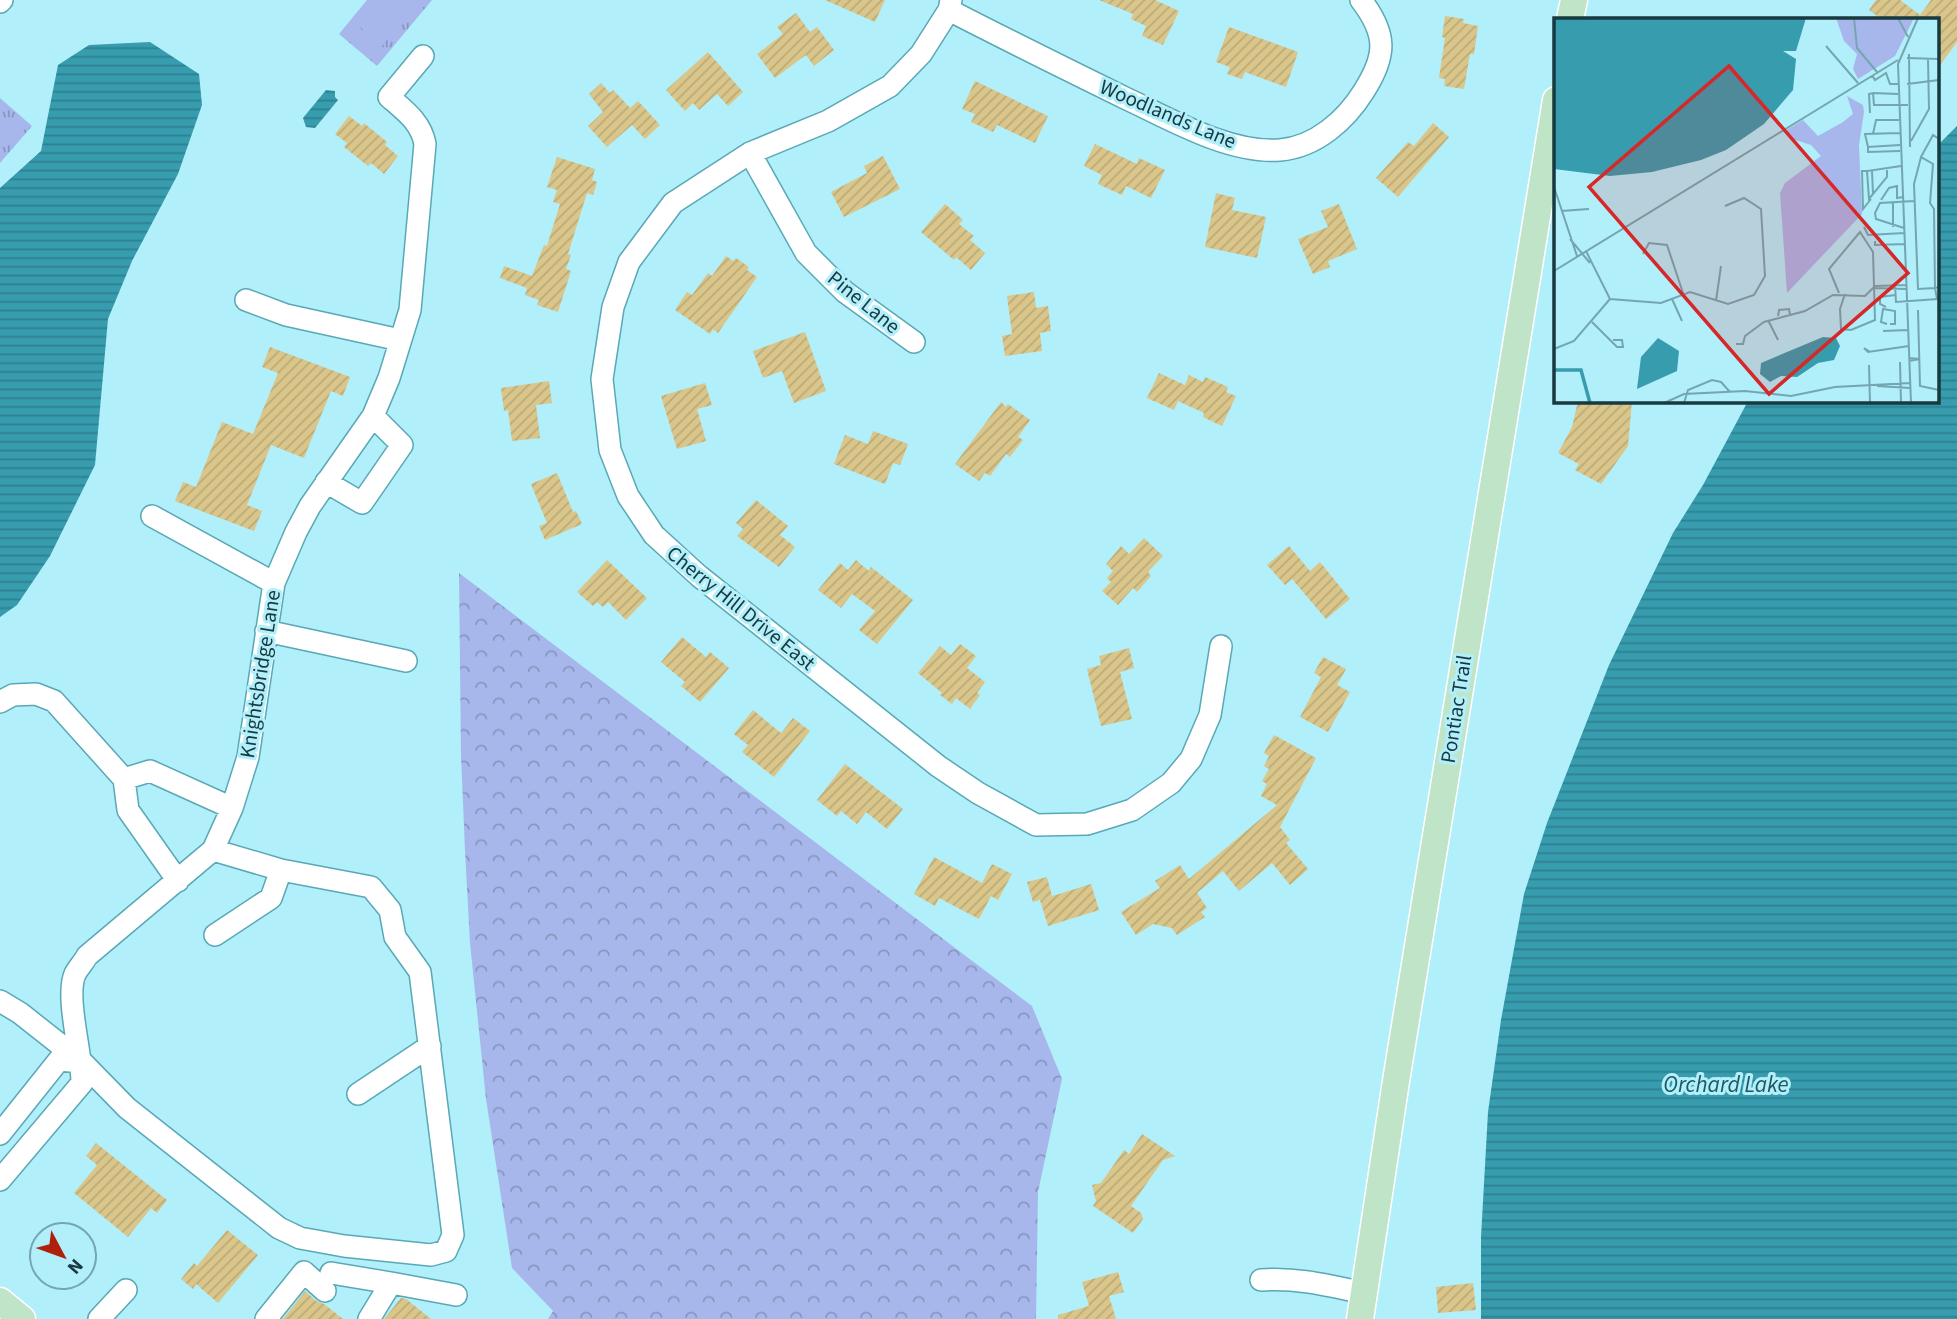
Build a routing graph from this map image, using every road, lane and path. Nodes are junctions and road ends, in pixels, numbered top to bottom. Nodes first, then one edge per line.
1 (1361, 0) edge
2 (1574, 0) edge
3 (950, 5) edge
4 (1570, 18) edge
5 (423, 56) dead end
6 (1554, 112) edge
7 (750, 153) junction
8 (246, 300) dead end
9 (400, 340) junction
10 (914, 342) dead end
11 (373, 416) junction
12 (326, 482) junction
13 (152, 516) dead end
14 (274, 583) junction
15 (266, 631) junction
16 (1221, 646) dead end
17 (406, 661) dead end
18 (0, 702) edge
19 (124, 779) junction
20 (232, 808) junction
21 (213, 850) junction
22 (281, 870) junction
23 (178, 881) junction
24 (215, 935) dead end
25 (0, 1001) edge
26 (430, 1046) junction
27 (82, 1062) junction
28 (358, 1094) dead end
29 (0, 1134) edge
30 (0, 1180) edge
31 (1261, 1280) dead end
32 (391, 1283) junction
33 (127, 1290) dead end
34 (1364, 1293) junction
35 (456, 1295) dead end
36 (0, 1301) edge
37 (22, 1319) edge
38 (99, 1319) edge
39 (266, 1319) edge
40 (369, 1319) edge
41 (1360, 1319) edge

1 - 3 street, Woodlands Lane
2 - 4 main road
3 - 7 street, Cherry Hill Drive East
5 - 9 street, Knightsbridge Lane
6 - 34 main road, Pontiac Trail
7 - 10 street, Pine Lane
7 - 16 street, Cherry Hill Drive East
8 - 9 street
9 - 11 street, Knightsbridge Lane
11 - 12 street, Knightsbridge Lane
11 - 12 street
12 - 14 street, Knightsbridge Lane
13 - 14 street
14 - 15 street, Knightsbridge Lane
15 - 17 street
15 - 20 street, Knightsbridge Lane
18 - 19 street
19 - 20 street
19 - 23 street
20 - 21 street, Knightsbridge Lane
21 - 22 street
21 - 23 street, Knightsbridge Lane
22 - 24 street
22 - 26 street
23 - 27 street, Knightsbridge Lane
25 - 27 street
26 - 27 street
26 - 28 street
27 - 29 street
27 - 30 street, Knightsbridge Lane
31 - 34 street
32 - 35 street
32 - 39 street
32 - 40 street
33 - 38 street
34 - 41 main road, Pontiac Trail
36 - 37 main road

